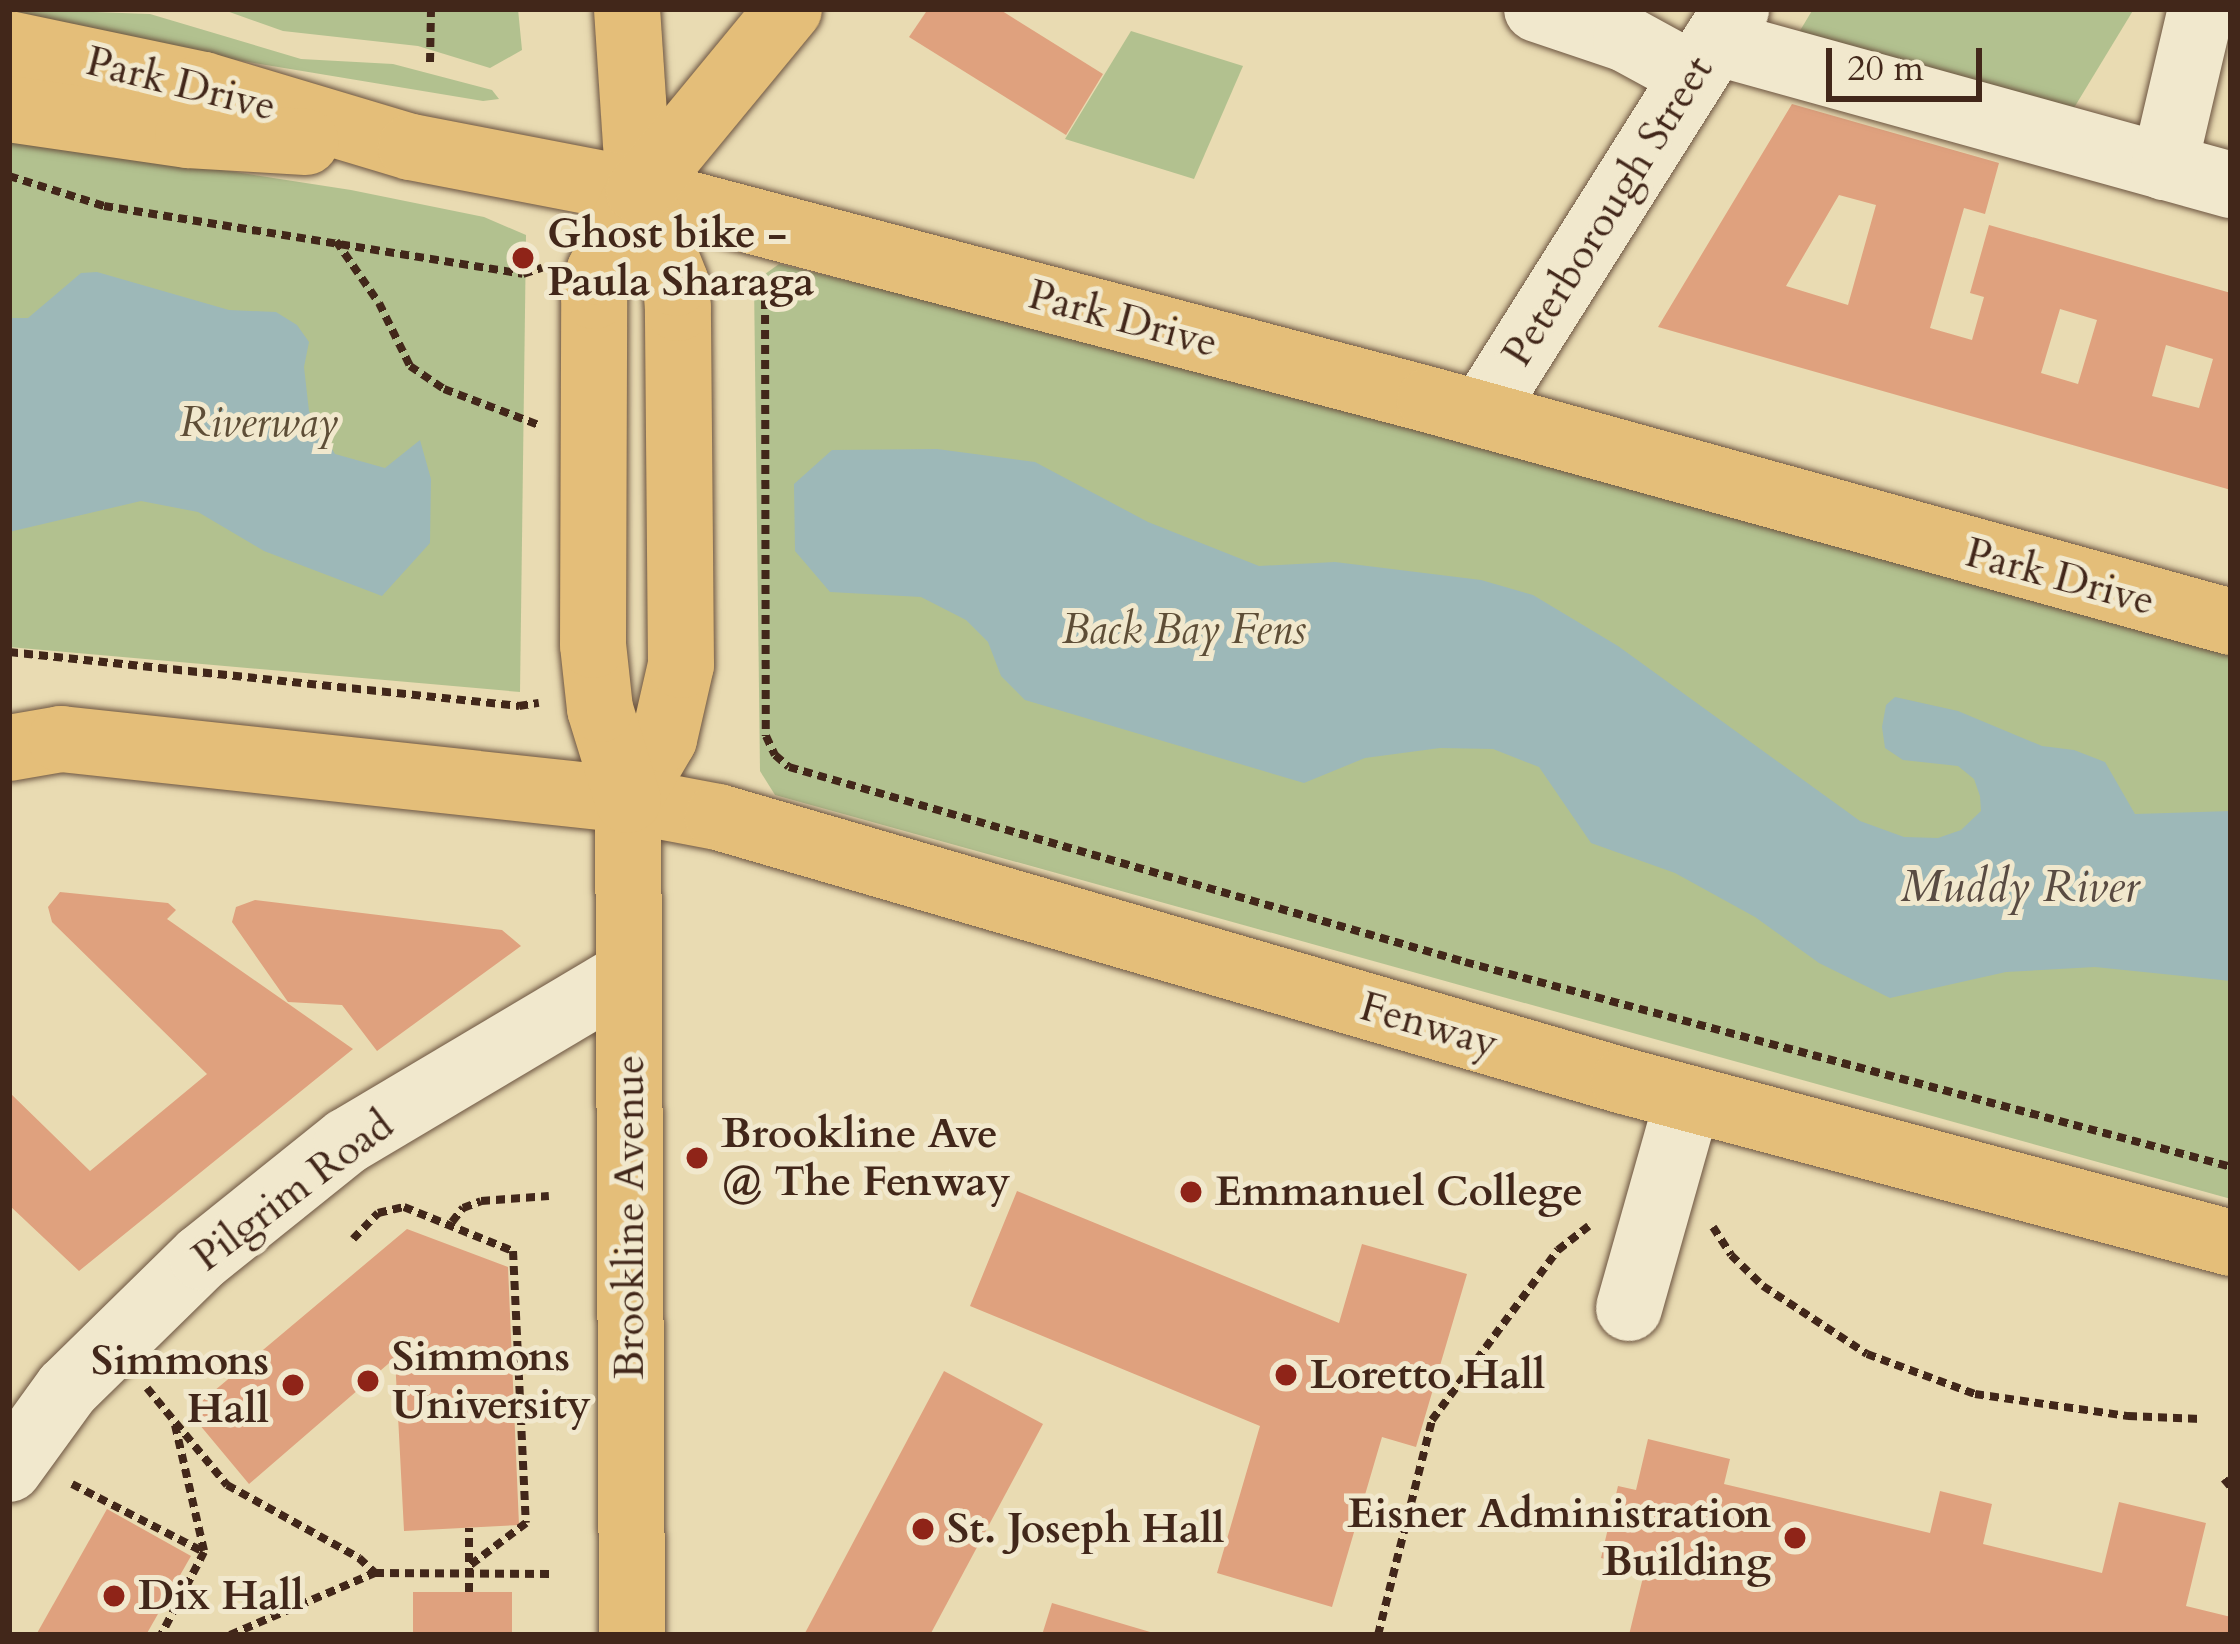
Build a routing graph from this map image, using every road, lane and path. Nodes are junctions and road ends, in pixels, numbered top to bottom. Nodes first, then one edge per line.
1 (430, 9) edge
2 (627, 9) edge
3 (789, 9) edge
4 (1537, 9) edge
5 (2201, 9) edge
6 (1715, 42) edge
7 (9, 44) edge
8 (430, 62) dead end
9 (9, 109) edge
10 (411, 148) junction
11 (2164, 166) junction
12 (9, 176) edge
13 (2231, 185) edge
14 (639, 191) junction
15 (336, 241) junction
16 (551, 266) dead end
17 (768, 282) dead end
18 (1481, 414) junction
19 (551, 430) dead end
20 (2231, 622) edge
21 (9, 652) edge
22 (545, 698) dead end
23 (26, 740) edge
24 (628, 800) junction
25 (628, 974) junction
26 (1688, 1099) junction
27 (2231, 1167) edge
28 (549, 1196) dead end
29 (1703, 1210) dead end
30 (452, 1222) junction
31 (1596, 1222) dead end
32 (353, 1239) dead end
33 (2231, 1243) edge
34 (1629, 1308) dead end
35 (133, 1372) dead end
36 (2201, 1418) dead end
37 (174, 1419) junction
38 (39, 1476) edge
39 (469, 1528) dead end
40 (204, 1552) junction
41 (469, 1570) junction
42 (375, 1573) junction
43 (552, 1574) dead end
44 (469, 1592) dead end
45 (161, 1635) edge
46 (230, 1635) edge
47 (632, 1635) edge
48 (1378, 1635) edge

1 - 8 path
2 - 14 main road
3 - 14 main road, Brookline Avenue
4 - 6 street
5 - 11 street
6 - 11 street
6 - 18 street, Peterborough Street
7 - 10 main road, Park Drive
9 - 10 main road
10 - 14 main road, Park Drive
11 - 13 street
12 - 15 path
14 - 18 main road, Park Drive
14 - 24 main road, Brookline Avenue
14 - 24 main road
15 - 16 path
15 - 19 path
17 - 27 path, Fenway
18 - 20 main road, Park Drive
21 - 22 path
23 - 24 main road
24 - 25 main road, Brookline Avenue
24 - 26 main road, Fenway
25 - 38 street, Pilgrim Road
25 - 47 main road, Brookline Avenue
26 - 33 main road, Fenway
26 - 34 street
28 - 30 path
29 - 36 path
30 - 32 path
30 - 41 path
31 - 48 path
35 - 37 path
37 - 40 path
37 - 42 path
38 - 40 path
39 - 41 path
40 - 45 path
41 - 42 path
41 - 43 path
41 - 44 path
42 - 46 path

